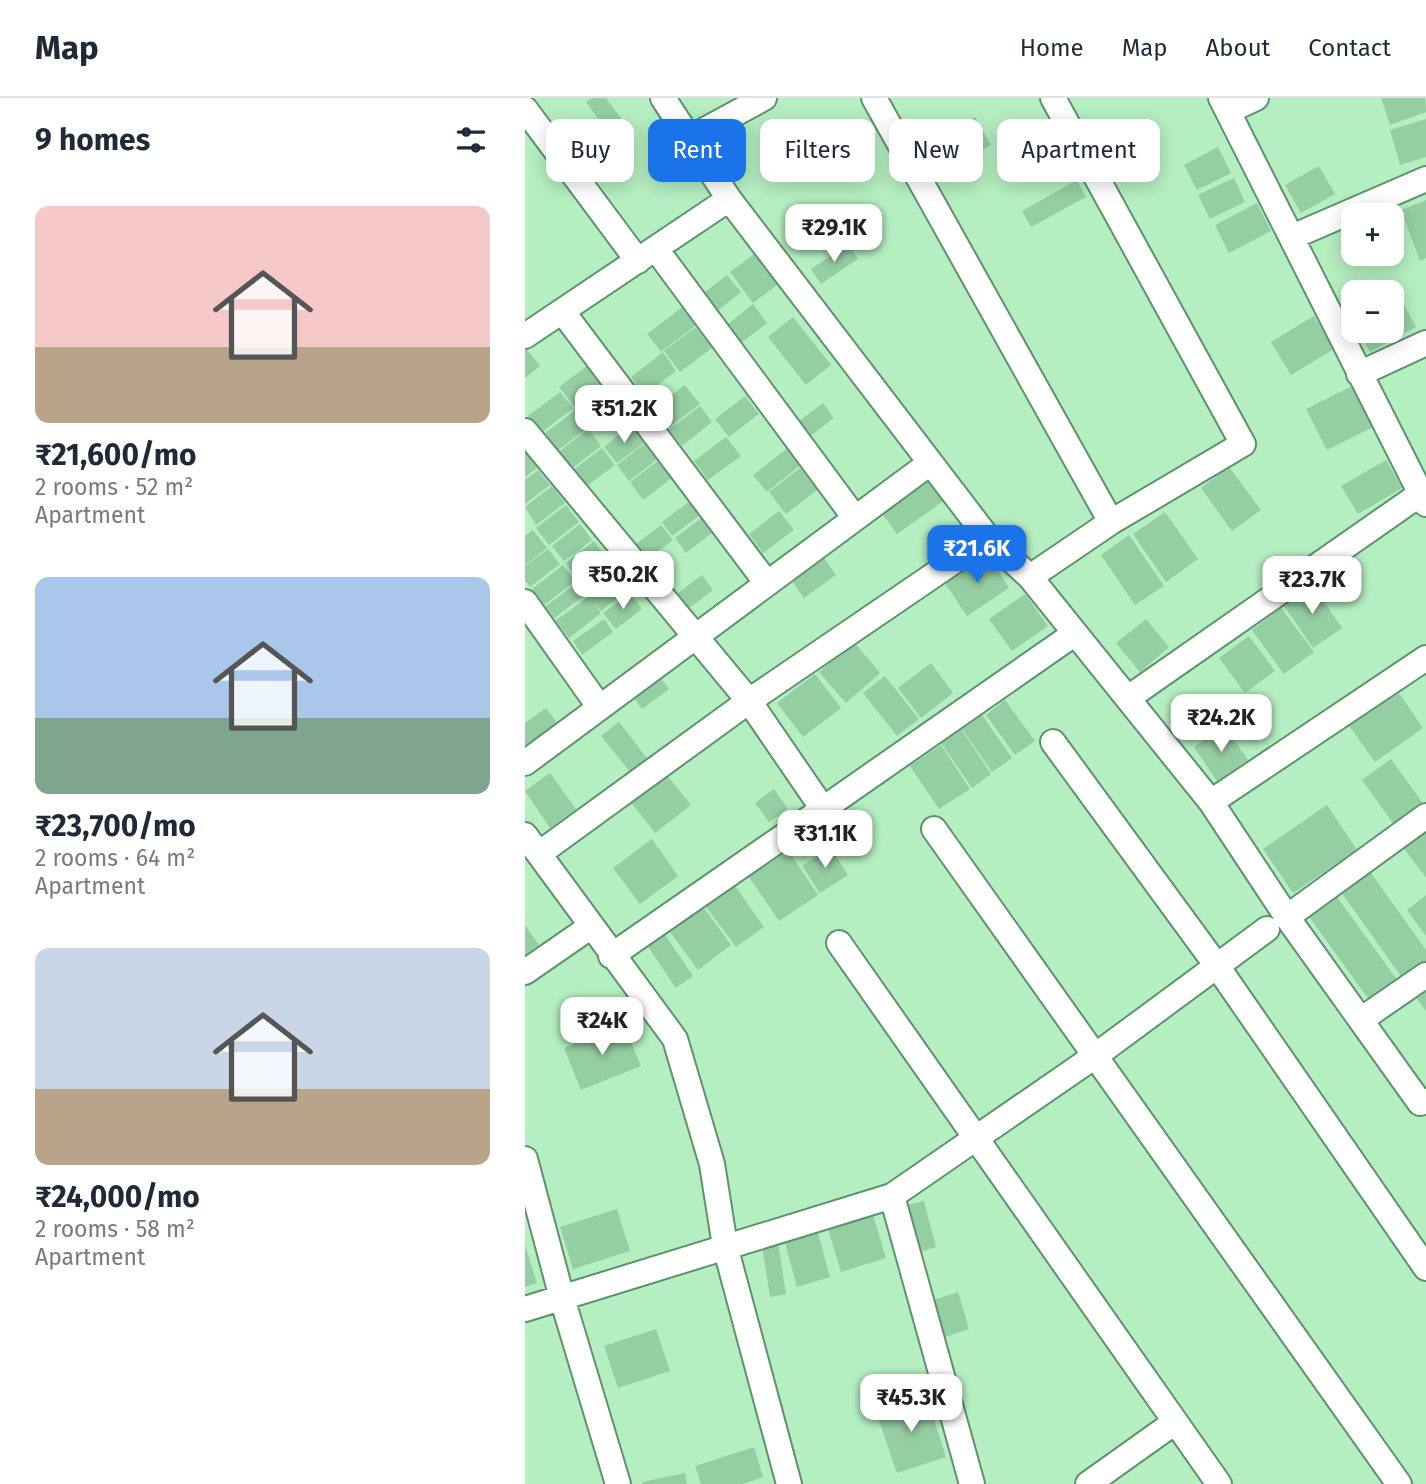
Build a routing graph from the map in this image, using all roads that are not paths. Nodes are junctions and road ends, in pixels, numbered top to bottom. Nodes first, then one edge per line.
1 (663, 98) edge
2 (764, 98) edge
3 (874, 98) edge
4 (1053, 98) edge
5 (1256, 98) edge
6 (1225, 104) edge
7 (525, 109) edge
8 (677, 119) edge
9 (725, 119) edge
10 (1426, 179) edge
11 (718, 182) edge
12 (729, 199) junction
13 (1292, 237) junction
14 (647, 255) junction
15 (562, 311) junction
16 (528, 328) edge
17 (1426, 343) edge
18 (1359, 374) junction
19 (525, 431) edge
20 (930, 463) junction
21 (1424, 496) edge
22 (855, 517) junction
23 (1111, 522) junction
24 (988, 538) junction
25 (1030, 577) junction
26 (766, 582) junction
27 (525, 602) edge
28 (1074, 634) junction
29 (694, 638) junction
30 (1426, 658) edge
31 (1128, 698) junction
32 (749, 701) junction
33 (599, 705) junction
34 (1053, 742) dead end
35 (525, 762) edge
36 (1211, 802) junction
37 (823, 809) junction
38 (1426, 816) edge
39 (934, 830) dead end
40 (532, 844) edge
41 (1277, 923) junction
42 (590, 927) junction
43 (839, 943) dead end
44 (611, 956) junction
45 (1217, 966) junction
46 (525, 972) edge
47 (1426, 975) edge
48 (1362, 1019) junction
49 (1095, 1056) junction
50 (1426, 1101) edge
51 (976, 1141) junction
52 (525, 1159) edge
53 (892, 1196) junction
54 (726, 1246) junction
55 (1426, 1268) edge
56 (562, 1298) junction
57 (525, 1309) edge
58 (1175, 1422) junction
59 (618, 1484) edge
60 (789, 1484) edge
61 (972, 1484) edge
62 (1088, 1484) edge
63 (1220, 1484) edge
64 (1399, 1484) edge

1 - 8 street
2 - 9 street
3 - 23 street
4 - 23 street
5 - 6 street
6 - 13 street
7 - 14 street
10 - 13 street
11 - 12 street
12 - 14 street
12 - 20 street
13 - 18 street
14 - 15 street
14 - 22 street
15 - 16 street
15 - 26 street
17 - 18 street
18 - 21 street
19 - 29 street
20 - 22 street
20 - 24 street
21 - 31 street
22 - 26 street
23 - 25 street
24 - 25 street
24 - 32 street
25 - 28 street
26 - 29 street
27 - 33 street
28 - 31 street
28 - 37 street
29 - 32 street
29 - 33 street
30 - 36 street
31 - 36 street
32 - 37 street
32 - 40 street
33 - 35 street
34 - 45 street
36 - 41 street
37 - 44 street
38 - 41 street
39 - 49 street
40 - 42 street
41 - 45 street
41 - 48 street
42 - 44 street
42 - 46 street
43 - 51 street
44 - 54 street
45 - 49 street
45 - 55 street
47 - 48 street
48 - 50 street
49 - 51 street
49 - 64 street
51 - 53 street
51 - 58 street
52 - 56 street
53 - 54 street
53 - 61 street
54 - 56 street
54 - 60 street
56 - 57 street
56 - 59 street
58 - 62 street
58 - 63 street

